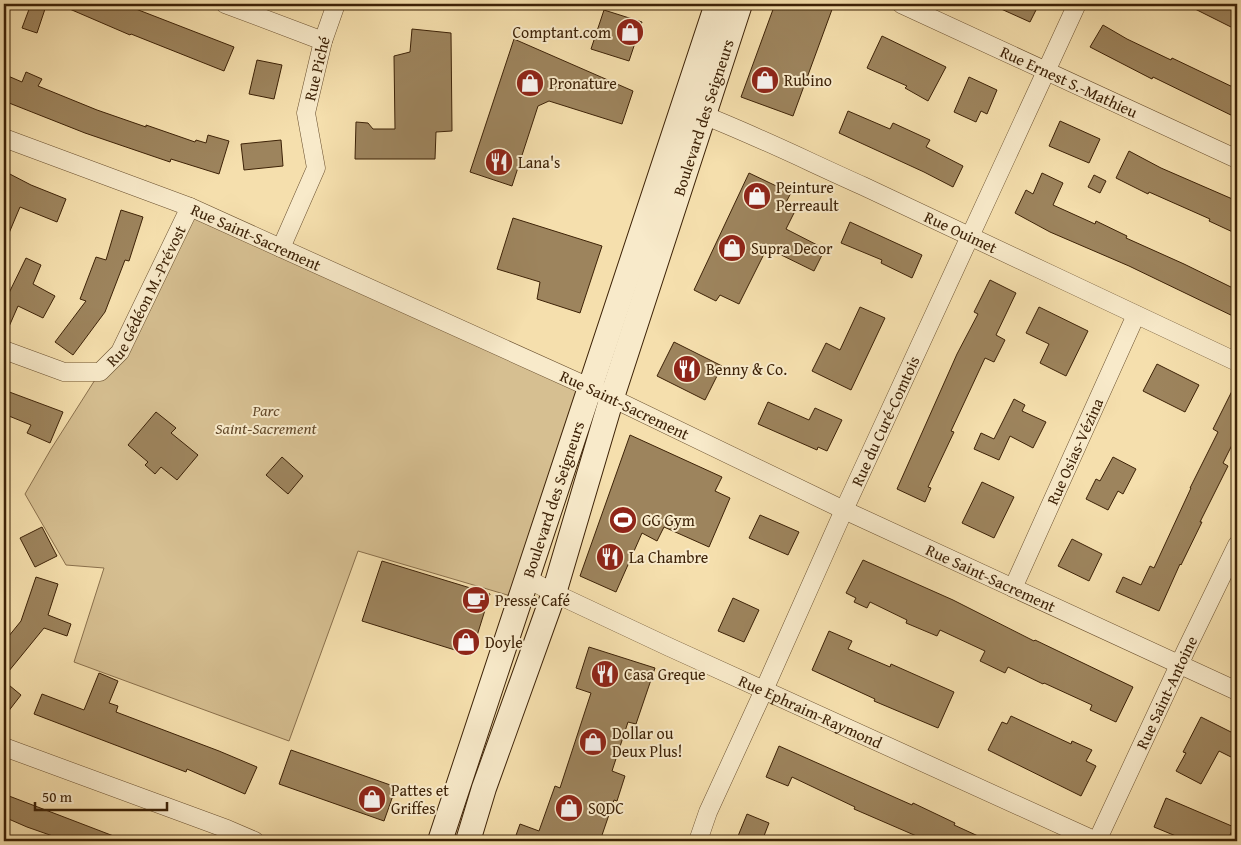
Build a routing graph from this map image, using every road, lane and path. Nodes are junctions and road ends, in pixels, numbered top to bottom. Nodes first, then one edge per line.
1 (225, 4) edge
2 (336, 4) edge
3 (717, 4) edge
4 (740, 4) edge
5 (901, 4) edge
6 (1077, 4) edge
7 (323, 41) junction
8 (1046, 72) junction
9 (682, 106) junction
10 (704, 115) junction
11 (4, 138) edge
12 (1237, 159) edge
13 (190, 207) junction
14 (656, 226) junction
15 (971, 236) junction
16 (281, 248) junction
17 (1136, 316) junction
18 (4, 350) edge
19 (1237, 362) edge
20 (602, 392) junction
21 (844, 510) junction
22 (1237, 545) edge
23 (528, 579) junction
24 (1013, 588) junction
25 (554, 593) junction
26 (1180, 664) junction
27 (764, 690) junction
28 (1237, 691) edge
29 (4, 747) edge
30 (224, 835) edge
31 (255, 841) edge
32 (440, 841) edge
33 (468, 841) edge
34 (698, 841) edge
35 (1096, 841) edge

1 - 7 street
2 - 7 street, Rue Piché
3 - 9 main road, Boulevard des Seigneurs
4 - 10 main road, Boulevard des Seigneurs
5 - 8 street, Rue Ernest S.-Mathieu
6 - 8 street, Rue du Curé-Comtois
7 - 16 street, Rue Piché
8 - 12 street, Rue Ernest S.-Mathieu
8 - 15 street, Rue du Curé-Comtois
9 - 10 street, Rue Ouimet
9 - 14 main road, Boulevard des Seigneurs
10 - 14 main road, Boulevard des Seigneurs
10 - 15 street, Rue Ouimet
11 - 13 street, Rue Saint-Sacrement
13 - 16 street, Rue Saint-Sacrement
13 - 18 street, Rue Gédéon M.-Prévost
14 - 20 main road, Boulevard des Seigneurs
15 - 17 street, Rue Ouimet
15 - 21 street, Rue du Curé-Comtois
16 - 20 street, Rue Saint-Sacrement
17 - 19 street, Rue Ouimet
17 - 24 street, Rue Osias-Vézina
20 - 21 street, Rue Saint-Sacrement
20 - 23 main road, Boulevard des Seigneurs
20 - 25 main road, Boulevard des Seigneurs
21 - 24 street, Rue Saint-Sacrement
21 - 27 street, Rue du Curé-Comtois
22 - 26 street, Rue Saint-Antoine
23 - 25 street, Rue Ephraim-Raymond
23 - 32 main road, Boulevard des Seigneurs
24 - 26 street, Rue Saint-Sacrement
25 - 27 street, Rue Ephraim-Raymond
25 - 33 main road, Boulevard des Seigneurs
26 - 28 street, Rue Saint-Sacrement
26 - 35 street, Rue Saint-Antoine
27 - 34 street, Rue du Curé-Comtois
27 - 35 street, Rue Ephraim-Raymond
29 - 30 street
30 - 31 street

